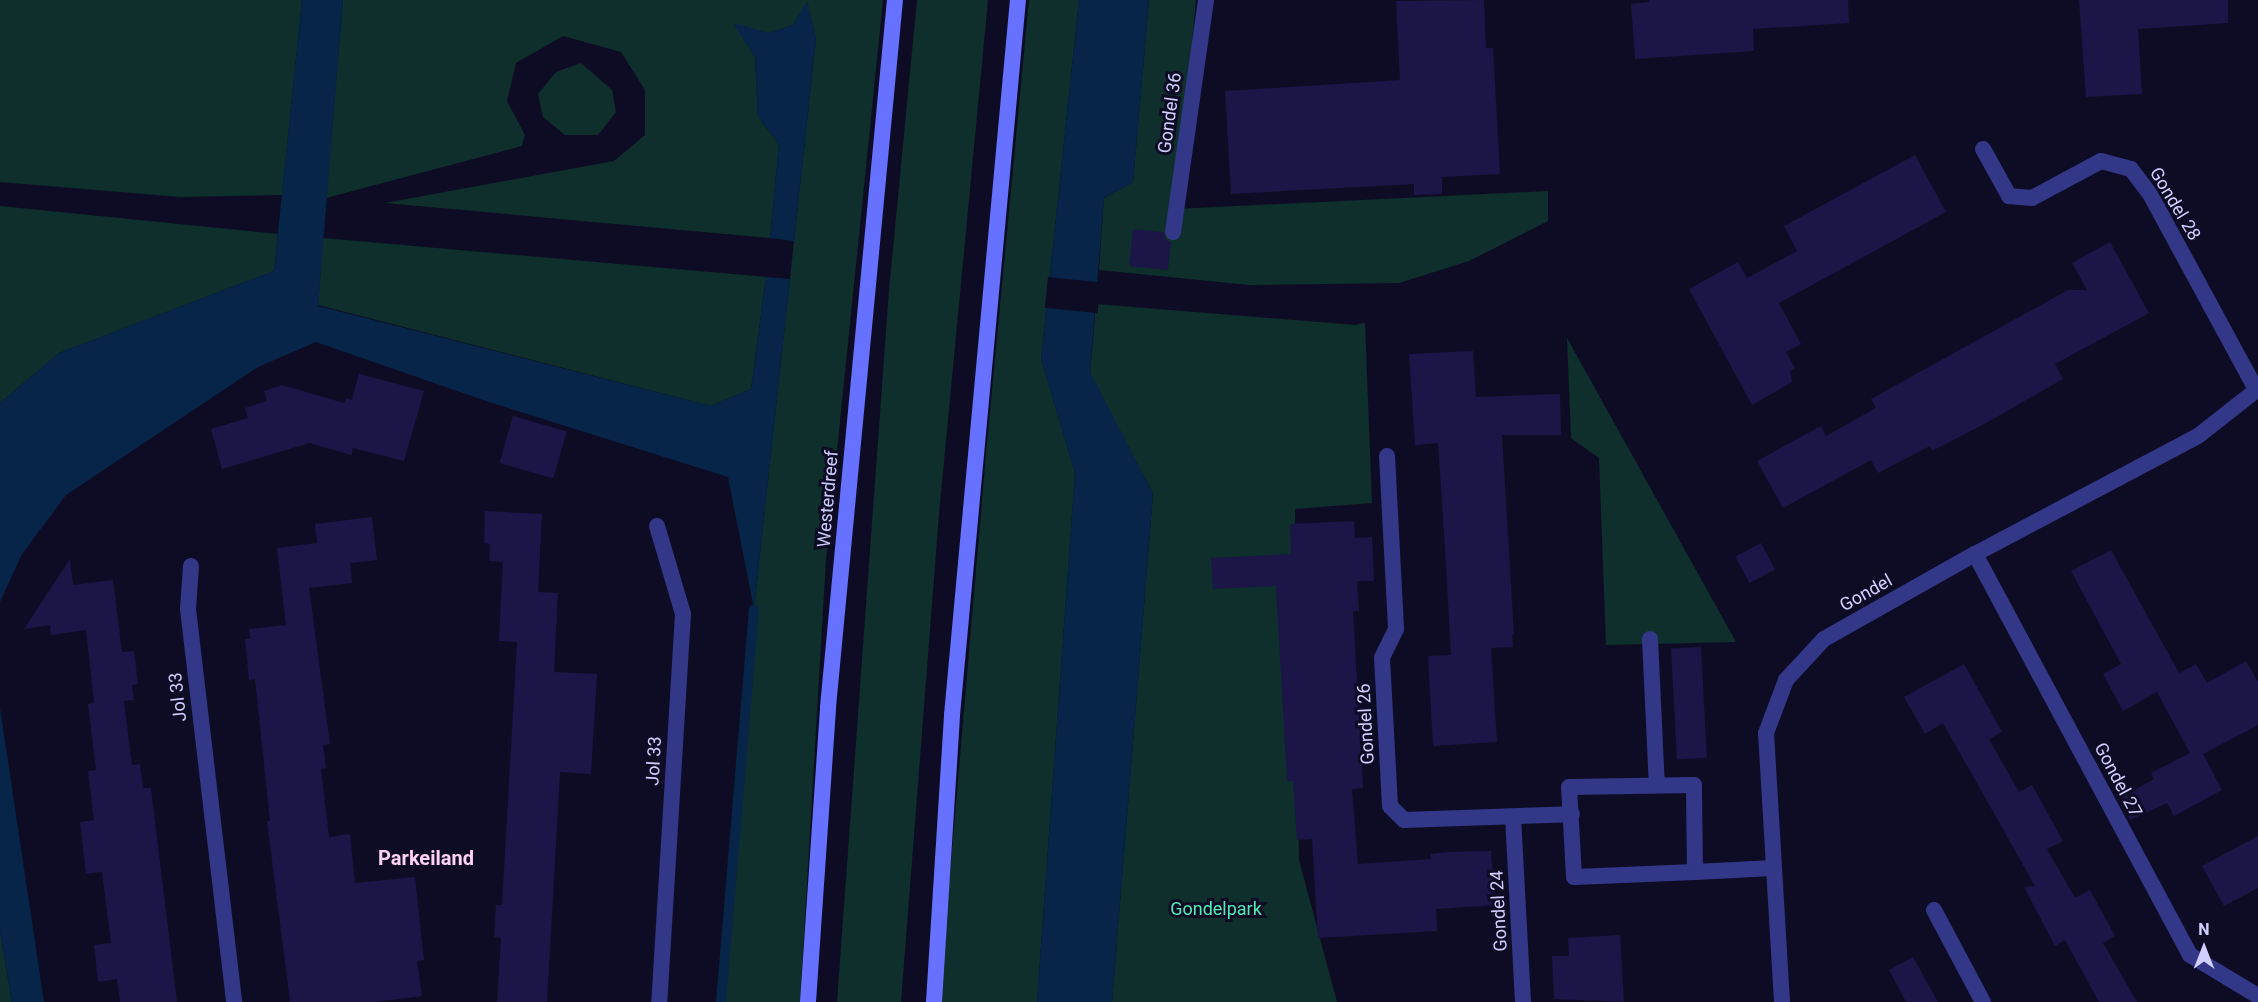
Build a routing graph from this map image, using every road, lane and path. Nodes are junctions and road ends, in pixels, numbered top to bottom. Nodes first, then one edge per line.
1 (895, 0) edge
2 (1018, 0) edge
3 (1206, 0) edge
4 (1983, 149) dead end
5 (1173, 232) dead end
6 (2257, 390) edge
7 (1388, 456) dead end
8 (657, 526) dead end
9 (1975, 554) junction
10 (190, 566) dead end
11 (1650, 639) dead end
12 (1657, 785) junction
13 (1572, 814) junction
14 (1513, 817) junction
15 (1773, 868) junction
16 (1695, 872) junction
17 (1934, 910) dead end
18 (2258, 996) edge
19 (234, 1002) edge
20 (659, 1002) edge
21 (808, 1002) edge
22 (934, 1002) edge
23 (1523, 1002) edge
24 (1782, 1002) edge
25 (1983, 1002) edge

1 - 21 main road, Westerdreef
2 - 22 main road
3 - 5 street, Gondel 36
4 - 6 street, Gondel 28
6 - 9 street, Gondel
7 - 14 street, Gondel 26
8 - 20 street, Jol 33
9 - 15 street, Gondel
9 - 18 street, Gondel 27
10 - 19 street, Jol 33
11 - 12 street
12 - 13 street
12 - 16 street
13 - 14 street, Gondel 26
13 - 16 street
14 - 23 street, Gondel 24
15 - 16 street
15 - 24 street, Gondel
17 - 25 street

